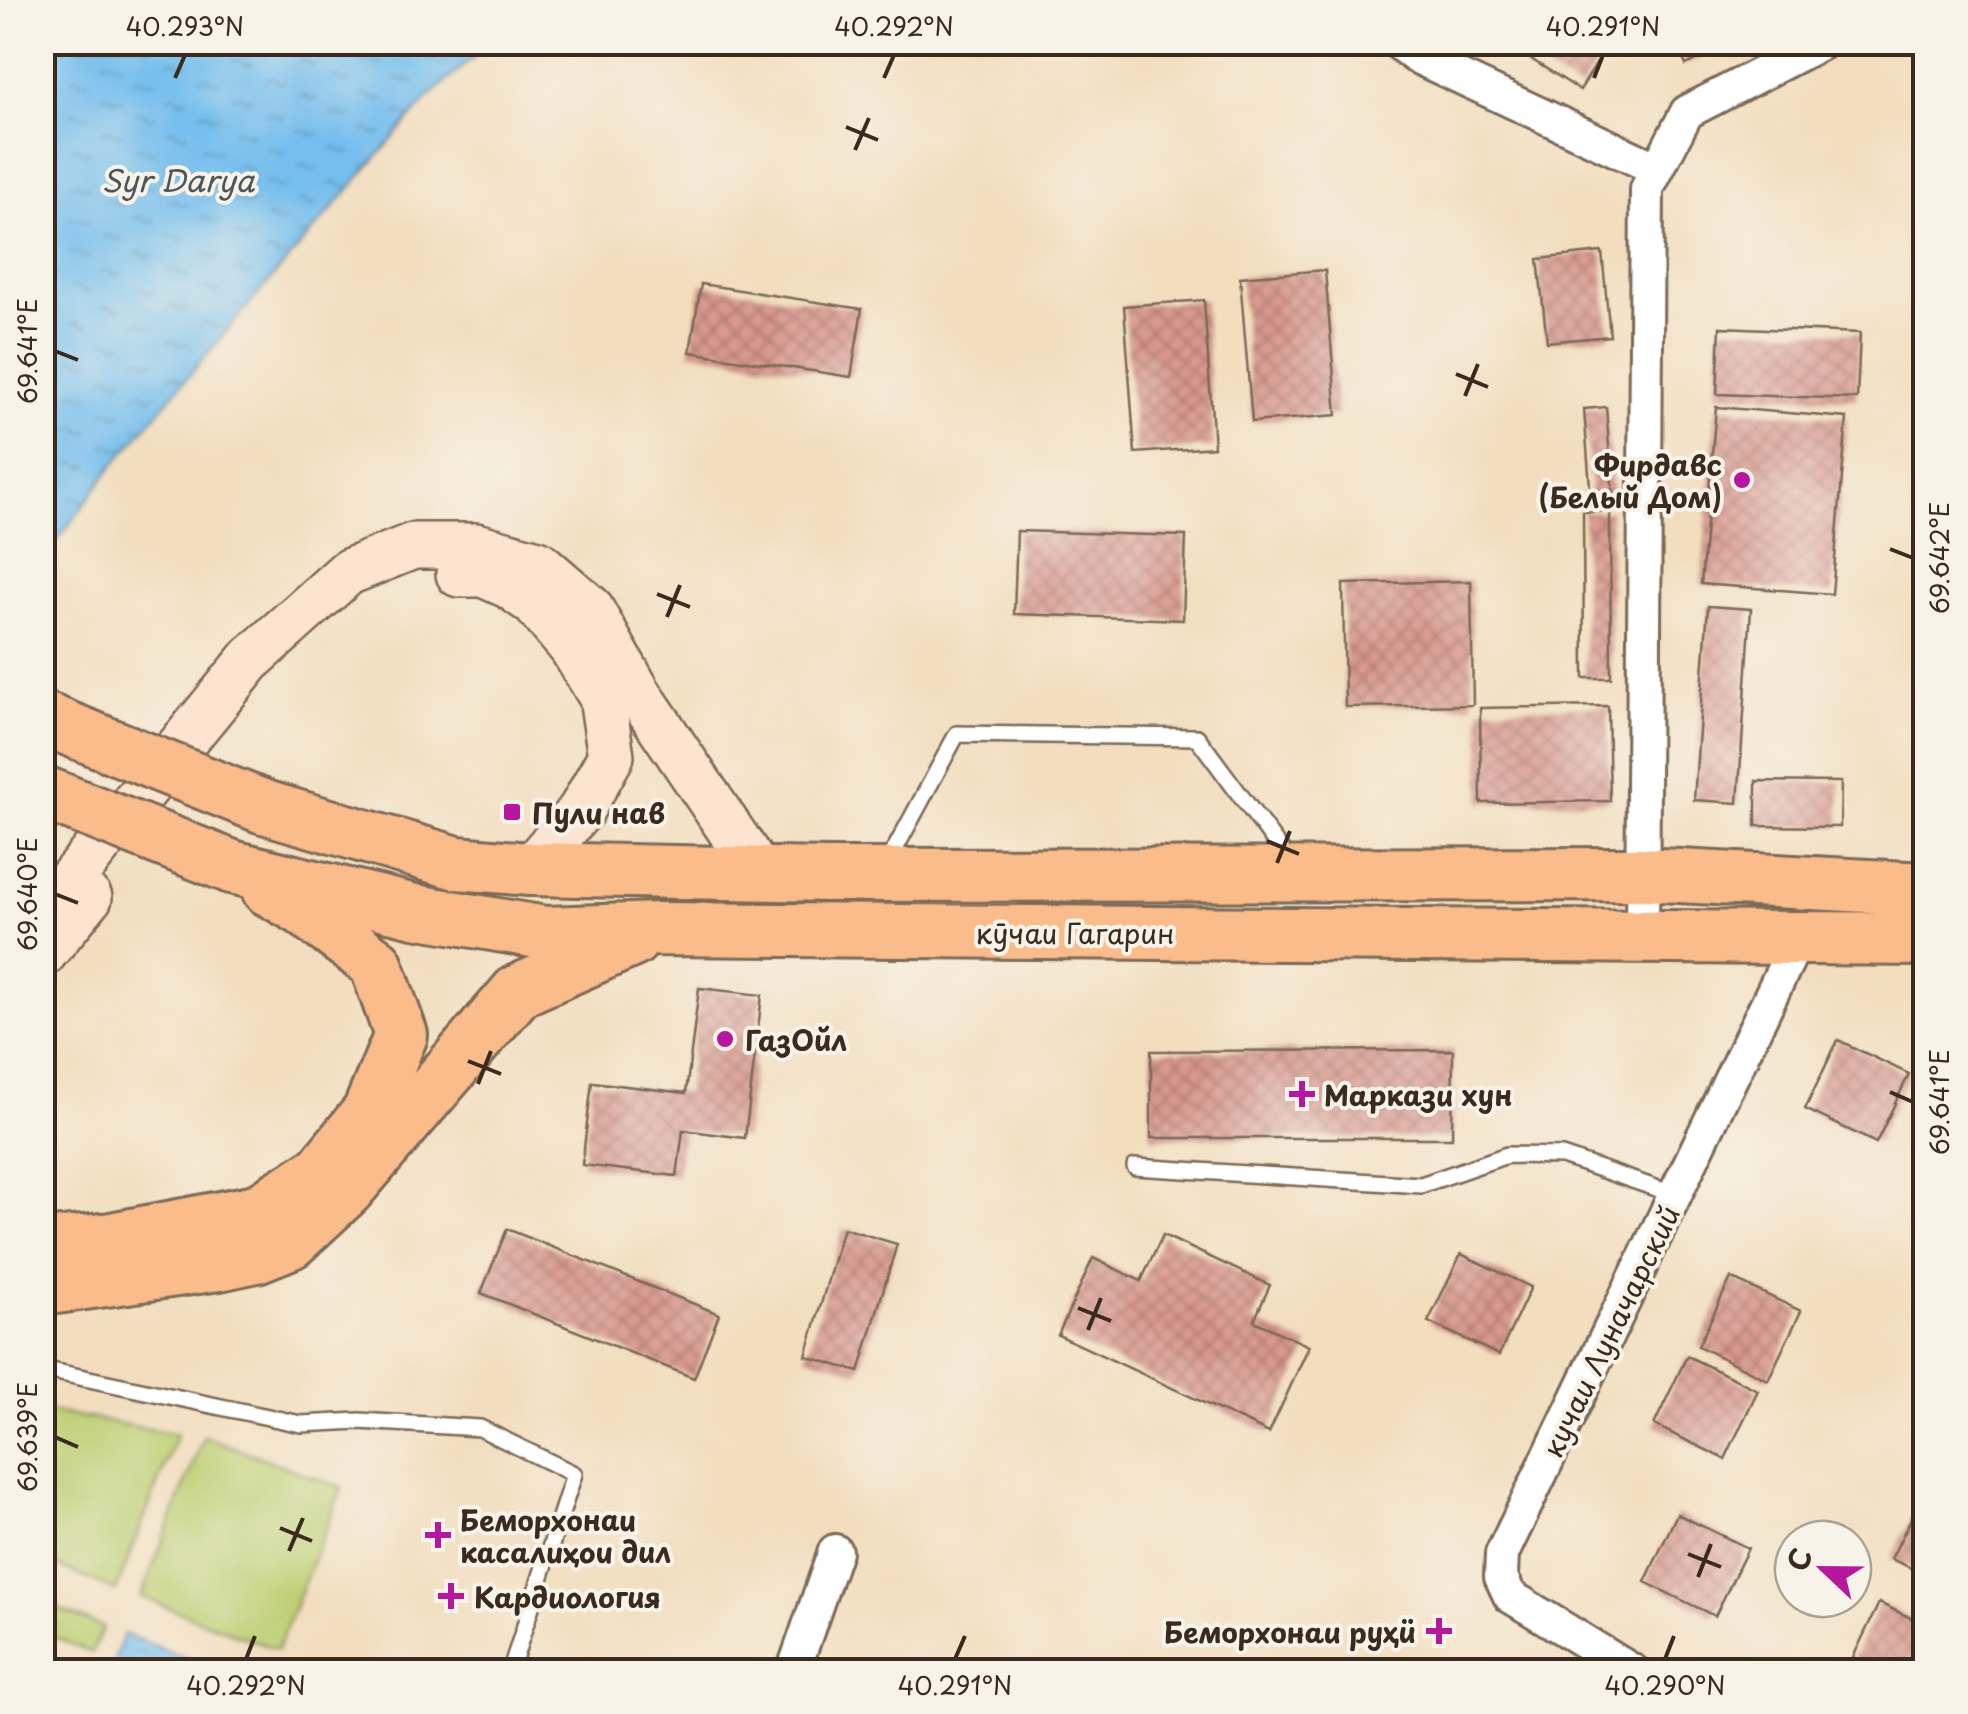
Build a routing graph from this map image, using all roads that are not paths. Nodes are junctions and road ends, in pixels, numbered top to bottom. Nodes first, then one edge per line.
1 (1398, 42) edge
2 (1823, 42) edge
3 (1657, 169) junction
4 (42, 718) edge
5 (42, 792) edge
6 (232, 867) junction
7 (530, 869) junction
8 (1298, 872) junction
9 (883, 873) junction
10 (760, 874) junction
11 (1640, 874) junction
12 (1926, 889) edge
13 (42, 915) edge
14 (658, 929) junction
15 (1642, 936) junction
16 (1799, 937) junction
17 (1926, 939) edge
18 (42, 955) edge
19 (1135, 1167) dead end
20 (1676, 1195) junction
21 (42, 1246) edge
22 (42, 1288) edge
23 (42, 1368) edge
24 (835, 1551) dead end
25 (510, 1672) edge
26 (793, 1672) edge
27 (1634, 1672) edge

1 - 3 street
2 - 3 street
3 - 11 street
4 - 7 highway, bridge
5 - 6 highway, bridge
6 - 14 highway, кӯчаи Гагарин
6 - 21 highway
7 - 10 highway
7 - 18 main road
8 - 9 highway
8 - 9 lane
8 - 11 highway
9 - 10 highway
10 - 13 main road
11 - 12 highway
11 - 15 street
14 - 15 highway, кӯчаи Гагарин
14 - 22 highway
15 - 16 highway, кӯчаи Гагарин
16 - 17 highway, кӯчаи Гагарин
16 - 20 street, кучаи Луначарский
19 - 20 lane
20 - 27 street, кучаи Луначарский
23 - 25 lane
24 - 26 street

